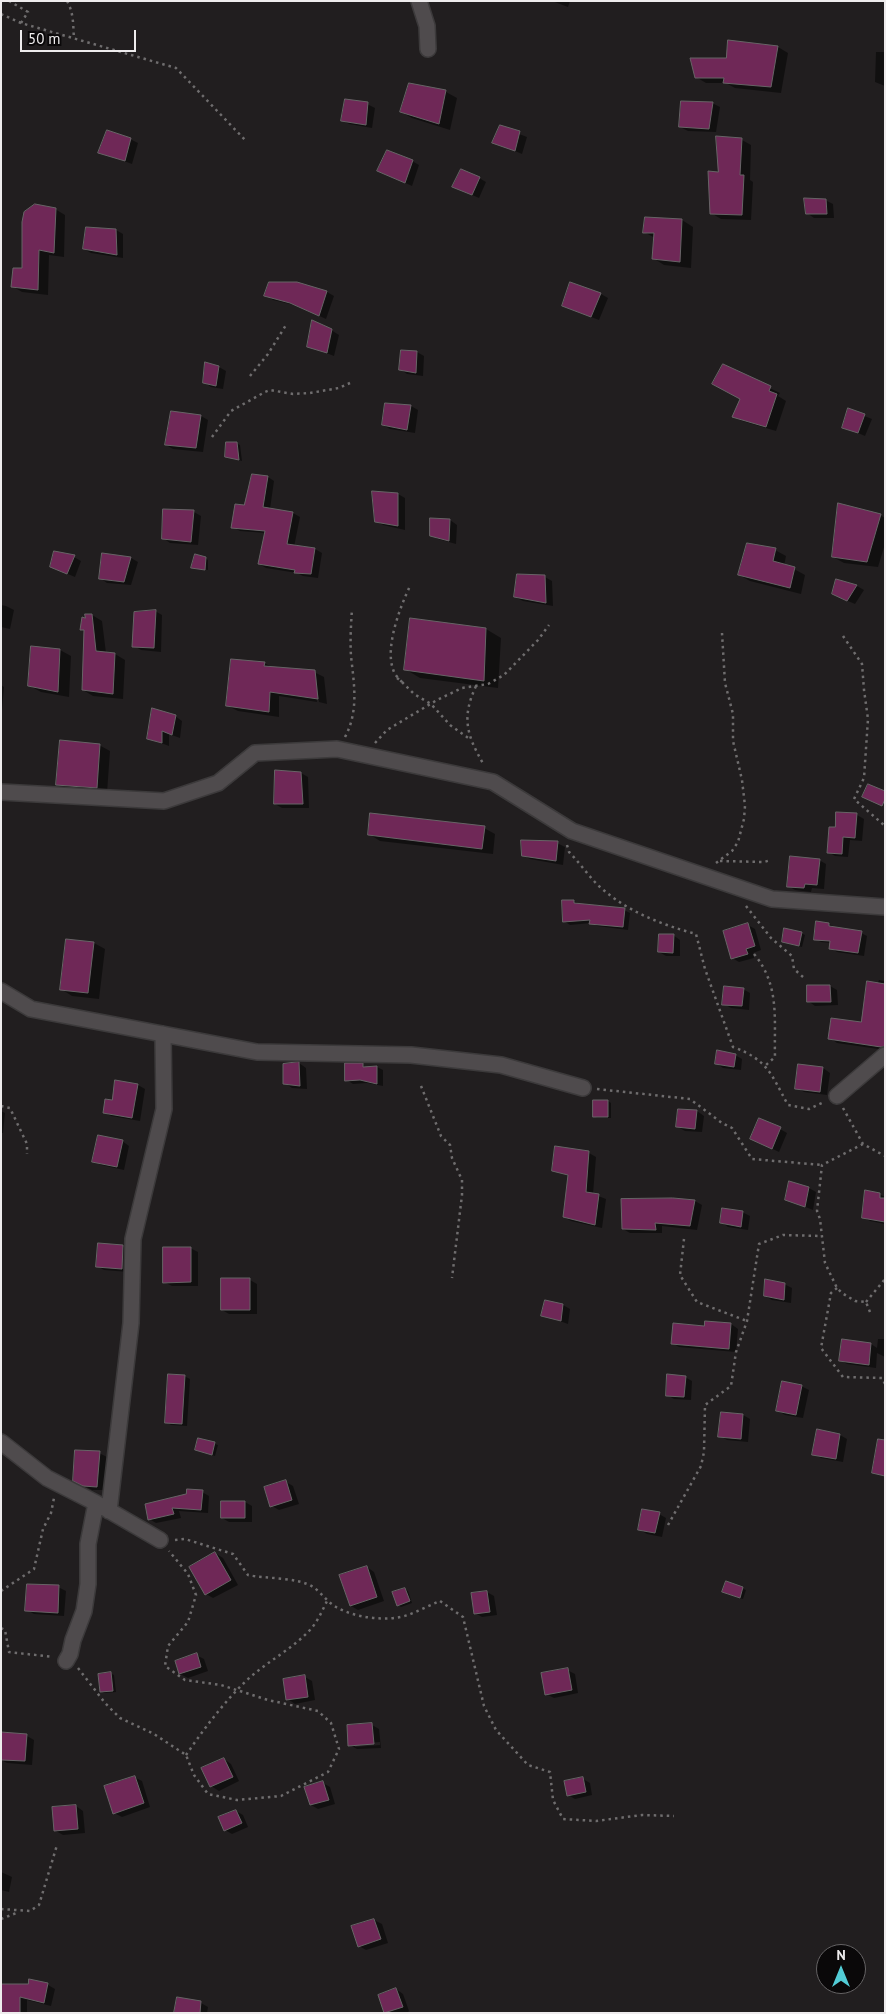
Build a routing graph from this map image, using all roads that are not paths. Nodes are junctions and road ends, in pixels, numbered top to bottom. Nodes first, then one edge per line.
1 (418, 1) edge
2 (428, 48) dead end
3 (1, 792) edge
4 (885, 907) edge
5 (1, 991) edge
6 (163, 1034) junction
7 (885, 1055) edge
8 (583, 1088) road end
9 (837, 1096) road end
10 (1, 1442) edge
11 (96, 1503) junction
12 (109, 1511) junction
13 (160, 1540) road end
14 (66, 1661) road end

1 - 2 street
3 - 4 street
5 - 6 street
6 - 8 street
6 - 12 street
7 - 9 street
10 - 11 street
11 - 12 street
11 - 14 street
12 - 13 street

